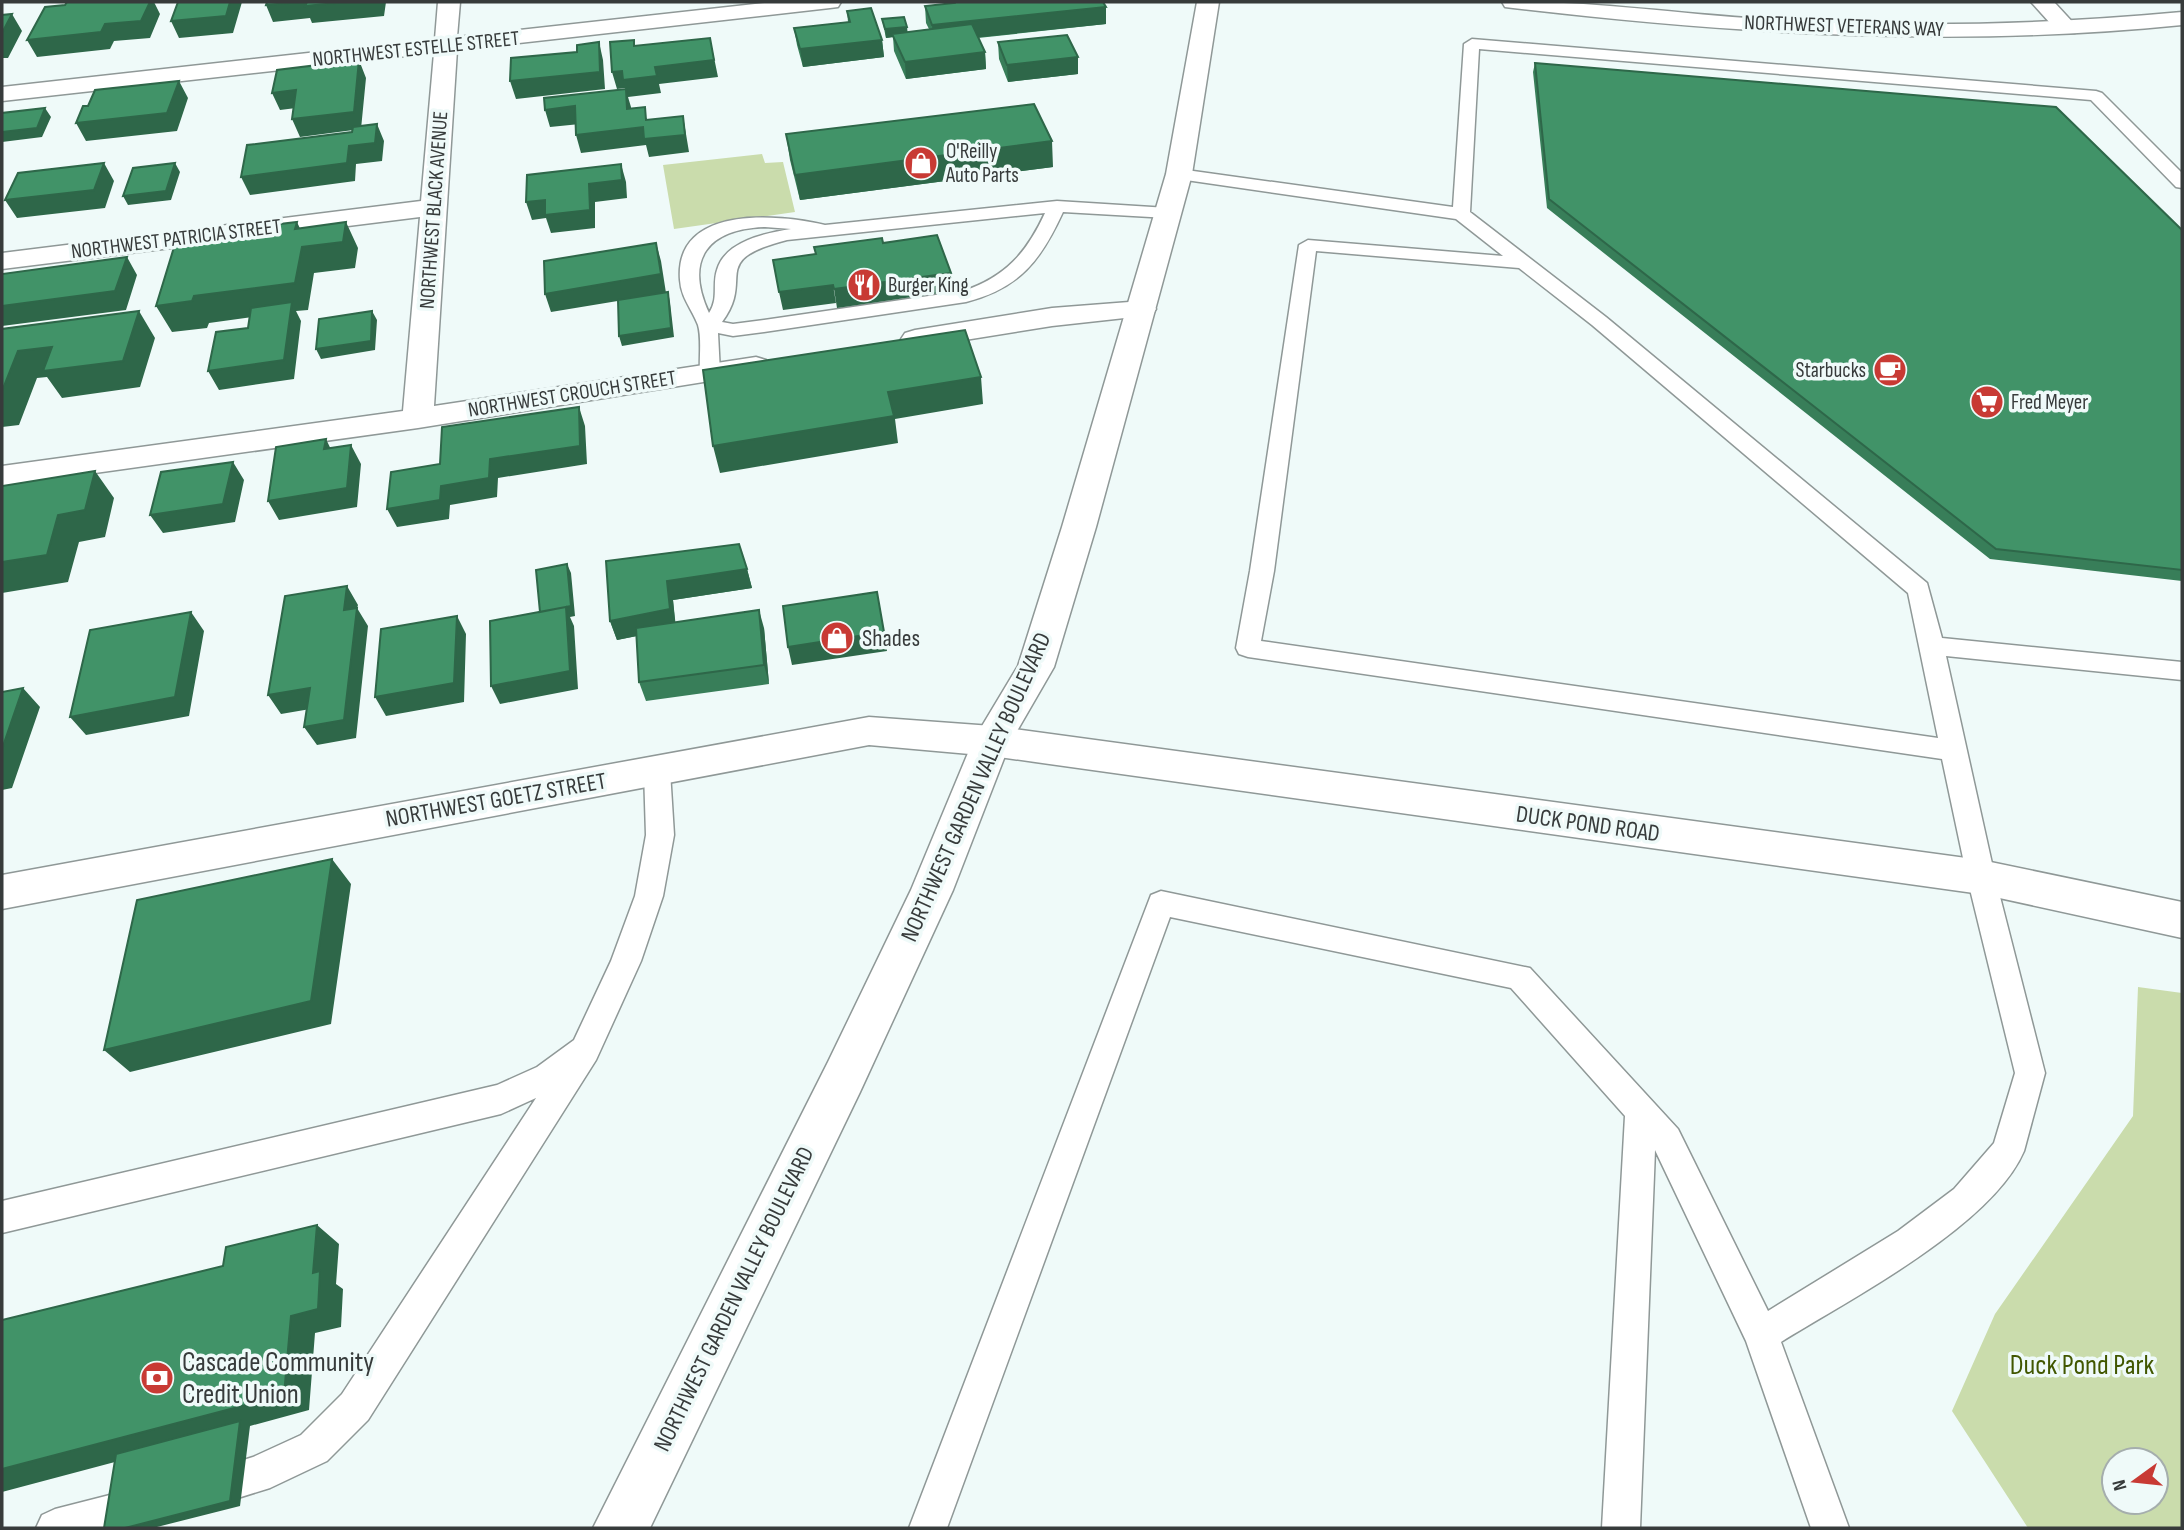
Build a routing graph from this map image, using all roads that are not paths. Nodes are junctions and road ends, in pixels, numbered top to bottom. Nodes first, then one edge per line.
1 (449, 2) edge
2 (831, 2) edge
3 (1208, 2) edge
4 (1513, 2) edge
5 (2042, 2) edge
6 (2182, 19) edge
7 (2067, 28) junction
8 (446, 46) junction
9 (2, 94) edge
10 (1180, 174) junction
11 (2182, 183) edge
12 (1057, 206) junction
13 (434, 207) junction
14 (1168, 213) junction
15 (1461, 214) junction
16 (822, 230) junction
17 (2, 261) edge
18 (1524, 263) junction
19 (1142, 309) junction
20 (708, 327) junction
21 (892, 343) edge
22 (785, 361) edge
23 (710, 373) junction
24 (418, 418) junction
25 (2, 476) edge
26 (1931, 646) junction
27 (2182, 671) edge
28 (992, 741) junction
29 (1952, 750) junction
30 (657, 771) junction
31 (1981, 877) junction
32 (2, 892) edge
33 (2182, 920) edge
34 (585, 1050) junction
35 (1641, 1109) junction
36 (2, 1217) edge
37 (1762, 1335) junction
38 (55, 1528) edge
39 (621, 1528) edge
40 (928, 1528) edge
41 (1621, 1528) edge
42 (1830, 1528) edge

1 - 8 street, NORTHWEST BLACK AVENUE
2 - 8 street, NORTHWEST ESTELLE STREET
3 - 10 street, NORTHWEST GARDEN VALLEY BOULEVARD
4 - 7 street, NORTHWEST VETERANS WAY
5 - 7 street
6 - 7 street, NORTHWEST VETERANS WAY
8 - 9 street, NORTHWEST ESTELLE STREET
8 - 13 street, NORTHWEST BLACK AVENUE
10 - 14 street, NORTHWEST GARDEN VALLEY BOULEVARD
10 - 15 lane
11 - 15 lane
12 - 14 lane
12 - 16 lane
12 - 20 lane
13 - 17 street, NORTHWEST PATRICIA STREET
13 - 24 street, NORTHWEST BLACK AVENUE
14 - 19 street, NORTHWEST GARDEN VALLEY BOULEVARD
15 - 18 lane
16 - 20 lane
16 - 20 lane
18 - 26 lane
18 - 29 lane
19 - 21 street
19 - 28 street, NORTHWEST GARDEN VALLEY BOULEVARD
20 - 23 lane
22 - 23 street, NORTHWEST CROUCH STREET
23 - 24 street, NORTHWEST CROUCH STREET
24 - 25 street, NORTHWEST CROUCH STREET
26 - 27 lane
26 - 29 lane
28 - 30 street, NORTHWEST GOETZ STREET
28 - 31 street, DUCK POND ROAD
28 - 39 street, NORTHWEST GARDEN VALLEY BOULEVARD
29 - 31 lane
30 - 32 street, NORTHWEST GOETZ STREET
30 - 34 lane
31 - 33 street, DUCK POND ROAD
31 - 37 lane
34 - 36 lane
34 - 38 lane
35 - 37 lane
35 - 40 lane
35 - 41 lane
37 - 42 lane

